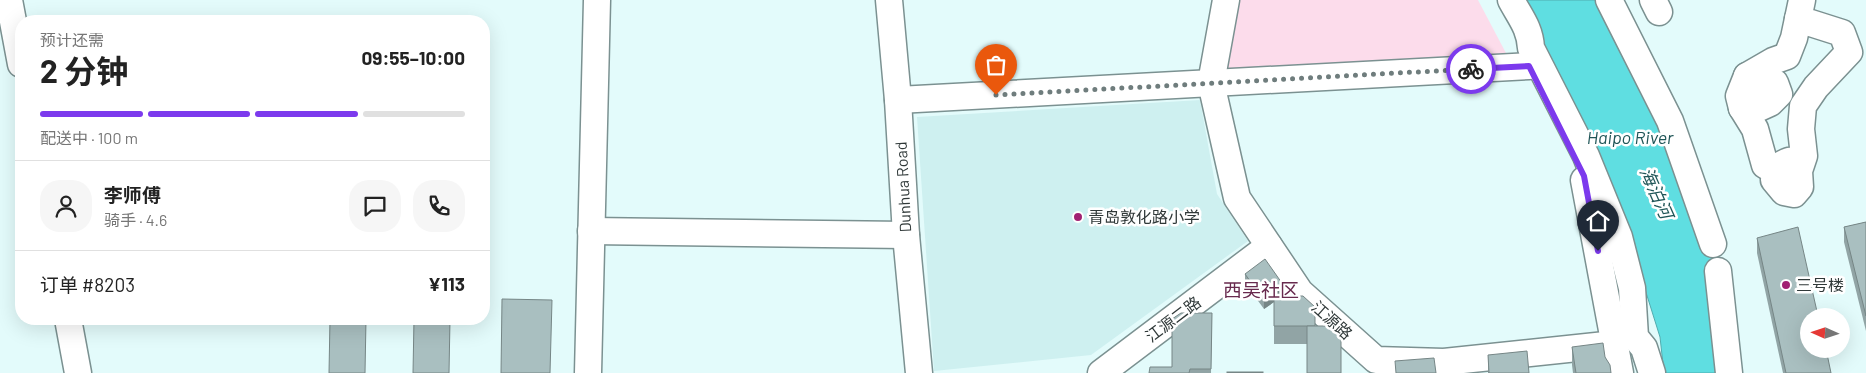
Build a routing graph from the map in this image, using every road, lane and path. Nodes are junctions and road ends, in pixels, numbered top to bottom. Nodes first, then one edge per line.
1 (10, 0) edge
2 (597, 0) edge
3 (889, 0) edge
4 (1226, 0) edge
5 (1495, 0) edge
6 (1511, 0) edge
7 (1609, 0) edge
8 (1810, 5) edge
9 (15, 29) edge
10 (1529, 66) junction
11 (1747, 76) junction
12 (1211, 83) junction
13 (898, 100) junction
14 (1742, 108) junction
15 (592, 231) junction
16 (906, 235) junction
17 (1713, 244) dead end
18 (1269, 246) junction
19 (1718, 270) dead end
20 (69, 325) edge
21 (1615, 344) junction
22 (1376, 366) edge
23 (78, 373) edge
24 (588, 373) edge
25 (919, 373) edge
26 (1101, 373) edge
27 (1620, 373) edge
28 (1652, 373) edge
29 (1729, 373) edge

1 - 9 street
2 - 15 street
3 - 13 street, Dunhua Road
4 - 12 street, 江源路
5 - 10 street
6 - 28 street
7 - 17 street
8 - 11 street
8 - 14 street
10 - 12 street
10 - 21 street
11 - 14 street
11 - 14 street
12 - 13 street
12 - 18 street, 江源路
13 - 16 street, Dunhua Road
15 - 16 street
15 - 24 street
16 - 25 street, Dunhua Road
18 - 22 street, 江源路
18 - 26 street, 江源二路
19 - 29 street
20 - 23 street
21 - 22 street, 江源路
21 - 27 street

